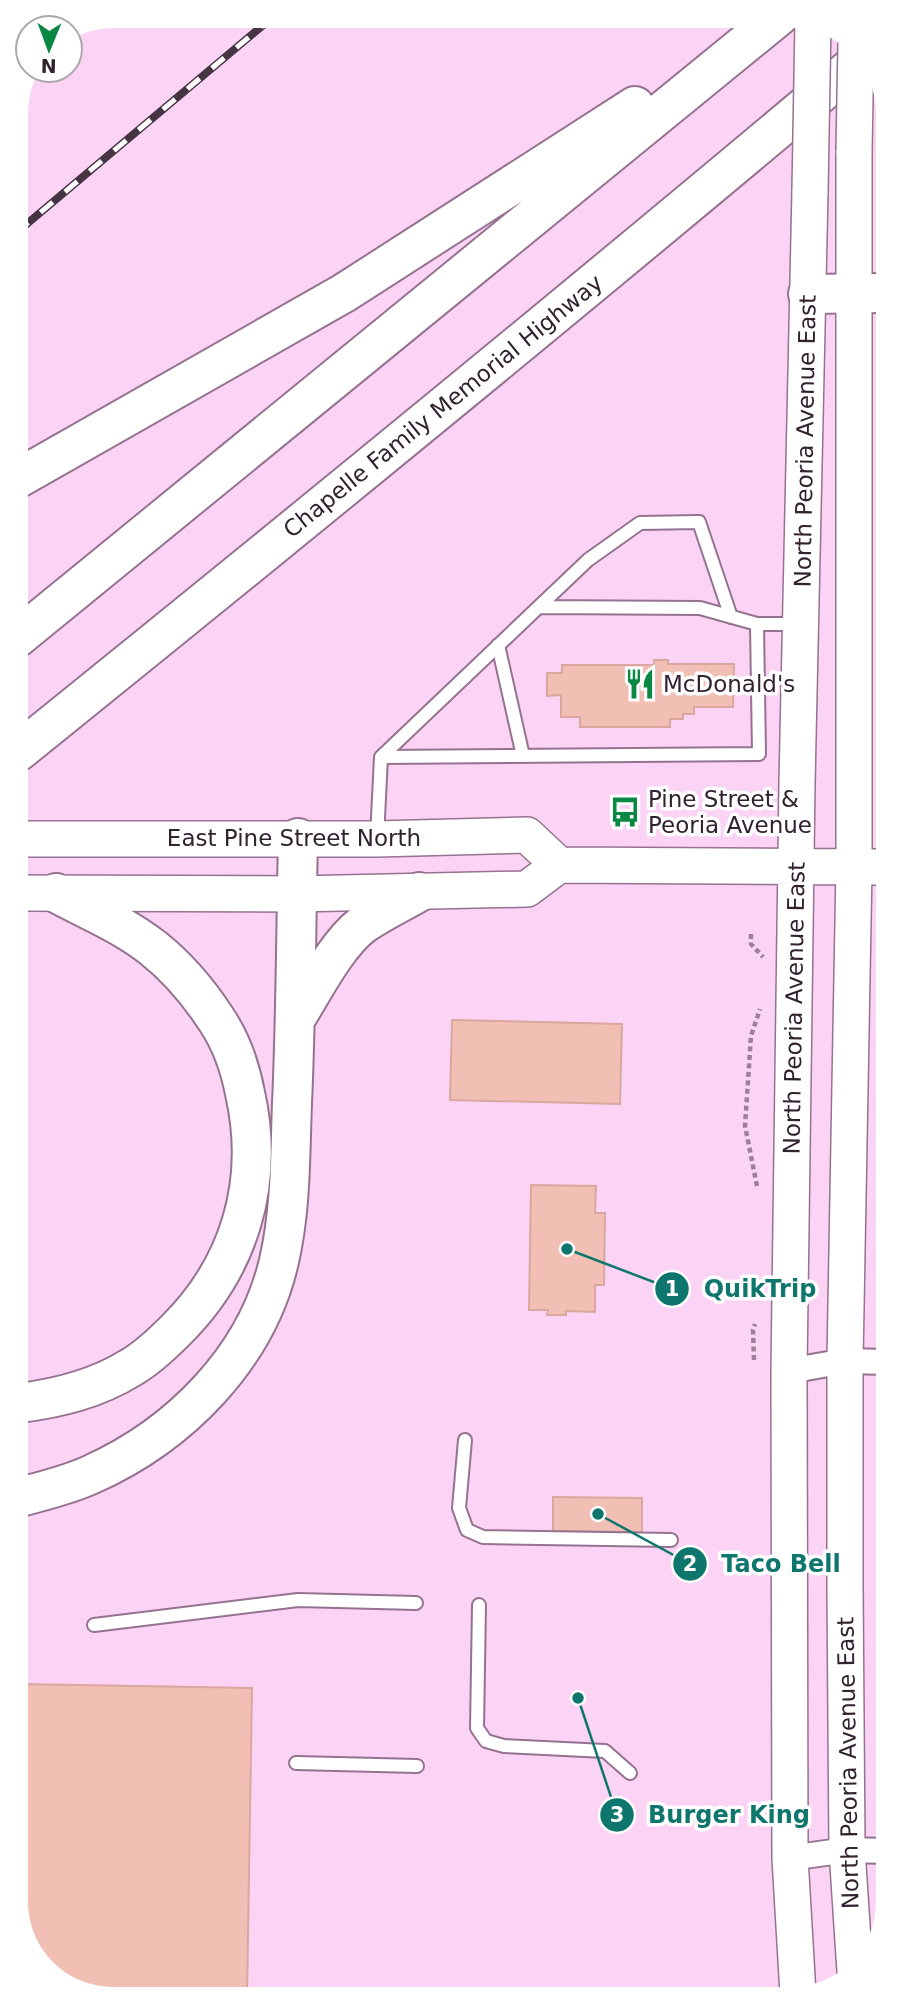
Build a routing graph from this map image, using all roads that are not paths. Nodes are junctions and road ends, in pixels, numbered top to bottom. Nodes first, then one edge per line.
1 (758, 28) edge
2 (762, 28) edge
3 (813, 31) edge
4 (856, 58) edge
5 (858, 62) edge
6 (808, 293) junction
7 (869, 294) edge
8 (28, 473) edge
9 (539, 607) junction
10 (731, 617) junction
11 (757, 624) junction
12 (801, 624) junction
13 (28, 630) edge
14 (498, 645) junction
15 (28, 744) edge
16 (523, 756) junction
17 (381, 757) junction
18 (298, 838) junction
19 (28, 839) edge
20 (377, 839) junction
21 (559, 865) junction
22 (796, 866) junction
23 (870, 867) edge
24 (419, 892) junction
25 (28, 893) edge
26 (56, 893) junction
27 (297, 894) junction
28 (296, 1018) junction
29 (845, 1361) junction
30 (876, 1362) edge
31 (789, 1371) junction
32 (28, 1402) edge
33 (465, 1440) dead end
34 (28, 1495) edge
35 (671, 1540) dead end
36 (415, 1603) dead end
37 (479, 1605) dead end
38 (94, 1625) dead end
39 (296, 1763) dead end
40 (417, 1766) dead end
41 (629, 1773) dead end
42 (847, 1850) junction
43 (876, 1851) edge
44 (790, 1858) junction
45 (854, 1958) edge
46 (798, 1986) edge

1 - 8 highway
2 - 13 highway
3 - 6 main road, North Peoria Avenue East, bridge
4 - 7 main road, North Peoria Avenue East, bridge
5 - 15 highway, Chapelle Family Memorial Highway
6 - 7 highway
6 - 12 main road, North Peoria Avenue East
7 - 23 main road, North Peoria Avenue East
9 - 10 lane
9 - 10 lane
9 - 14 lane
10 - 11 lane
11 - 12 lane
11 - 16 lane
12 - 22 main road, North Peoria Avenue East
14 - 16 lane
14 - 17 lane
16 - 17 lane
17 - 20 lane
18 - 19 main road, East Pine Street North
18 - 20 main road, East Pine Street North
18 - 27 highway
20 - 21 main road, East Pine Street North
21 - 22 main road
21 - 24 main road
22 - 23 main road
22 - 31 main road, North Peoria Avenue East
23 - 29 main road, North Peoria Avenue East
24 - 27 main road
24 - 28 highway
25 - 26 main road
26 - 27 main road
26 - 32 highway
27 - 28 highway
28 - 34 highway
29 - 30 street
29 - 31 street
29 - 42 main road, North Peoria Avenue East
31 - 44 main road, North Peoria Avenue East
33 - 35 lane
36 - 38 lane
37 - 41 lane
39 - 40 lane
42 - 43 street
42 - 44 street
42 - 45 main road, North Peoria Avenue East
44 - 46 main road, North Peoria Avenue East

